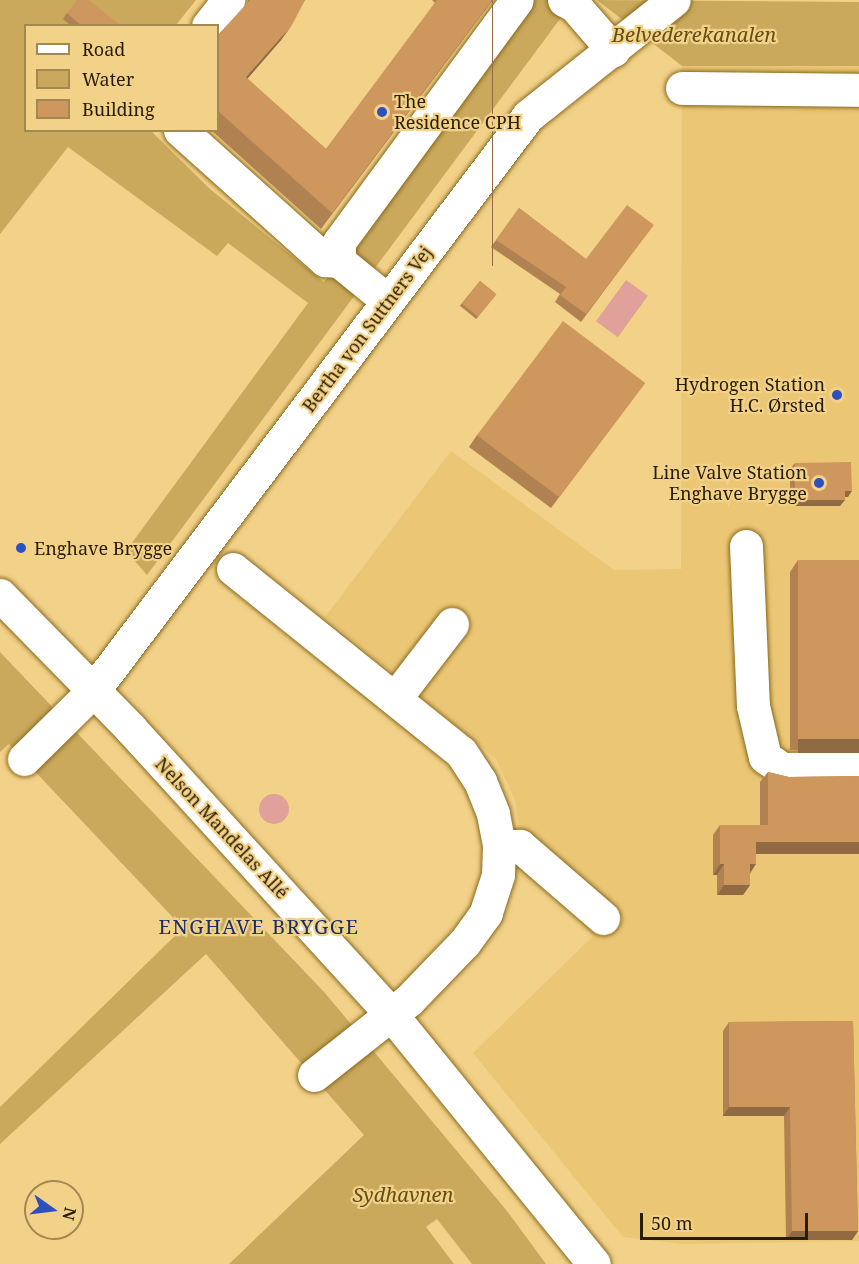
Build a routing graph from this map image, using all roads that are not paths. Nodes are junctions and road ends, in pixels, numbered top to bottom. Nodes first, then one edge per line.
1 (228, 0) edge
2 (517, 0) edge
3 (674, 0) edge
4 (569, 3) edge
5 (210, 24) edge
6 (622, 43) junction
7 (682, 88) dead end
8 (859, 90) edge
9 (182, 132) edge
10 (339, 261) junction
11 (378, 293) junction
12 (746, 546) dead end
13 (233, 569) dead end
14 (0, 595) edge
15 (452, 624) dead end
16 (93, 691) junction
17 (396, 697) junction
18 (24, 759) dead end
19 (859, 768) edge
20 (499, 846) junction
21 (603, 918) dead end
22 (390, 1012) junction
23 (314, 1075) dead end
24 (594, 1264) edge

1 - 5 street
2 - 10 street
3 - 6 street, Bertha von Suttners Vej
4 - 6 street
6 - 11 street, Bertha von Suttners Vej
7 - 8 street
9 - 10 street
10 - 11 street
11 - 16 street, Bertha von Suttners Vej
12 - 19 street
13 - 17 street
14 - 16 street, Nelson Mandelas Allé
15 - 17 street
16 - 18 street, Bertha von Suttners Vej
16 - 22 street, Nelson Mandelas Allé
17 - 20 street
20 - 21 street
20 - 22 street
22 - 23 street
22 - 24 street, Nelson Mandelas Allé

